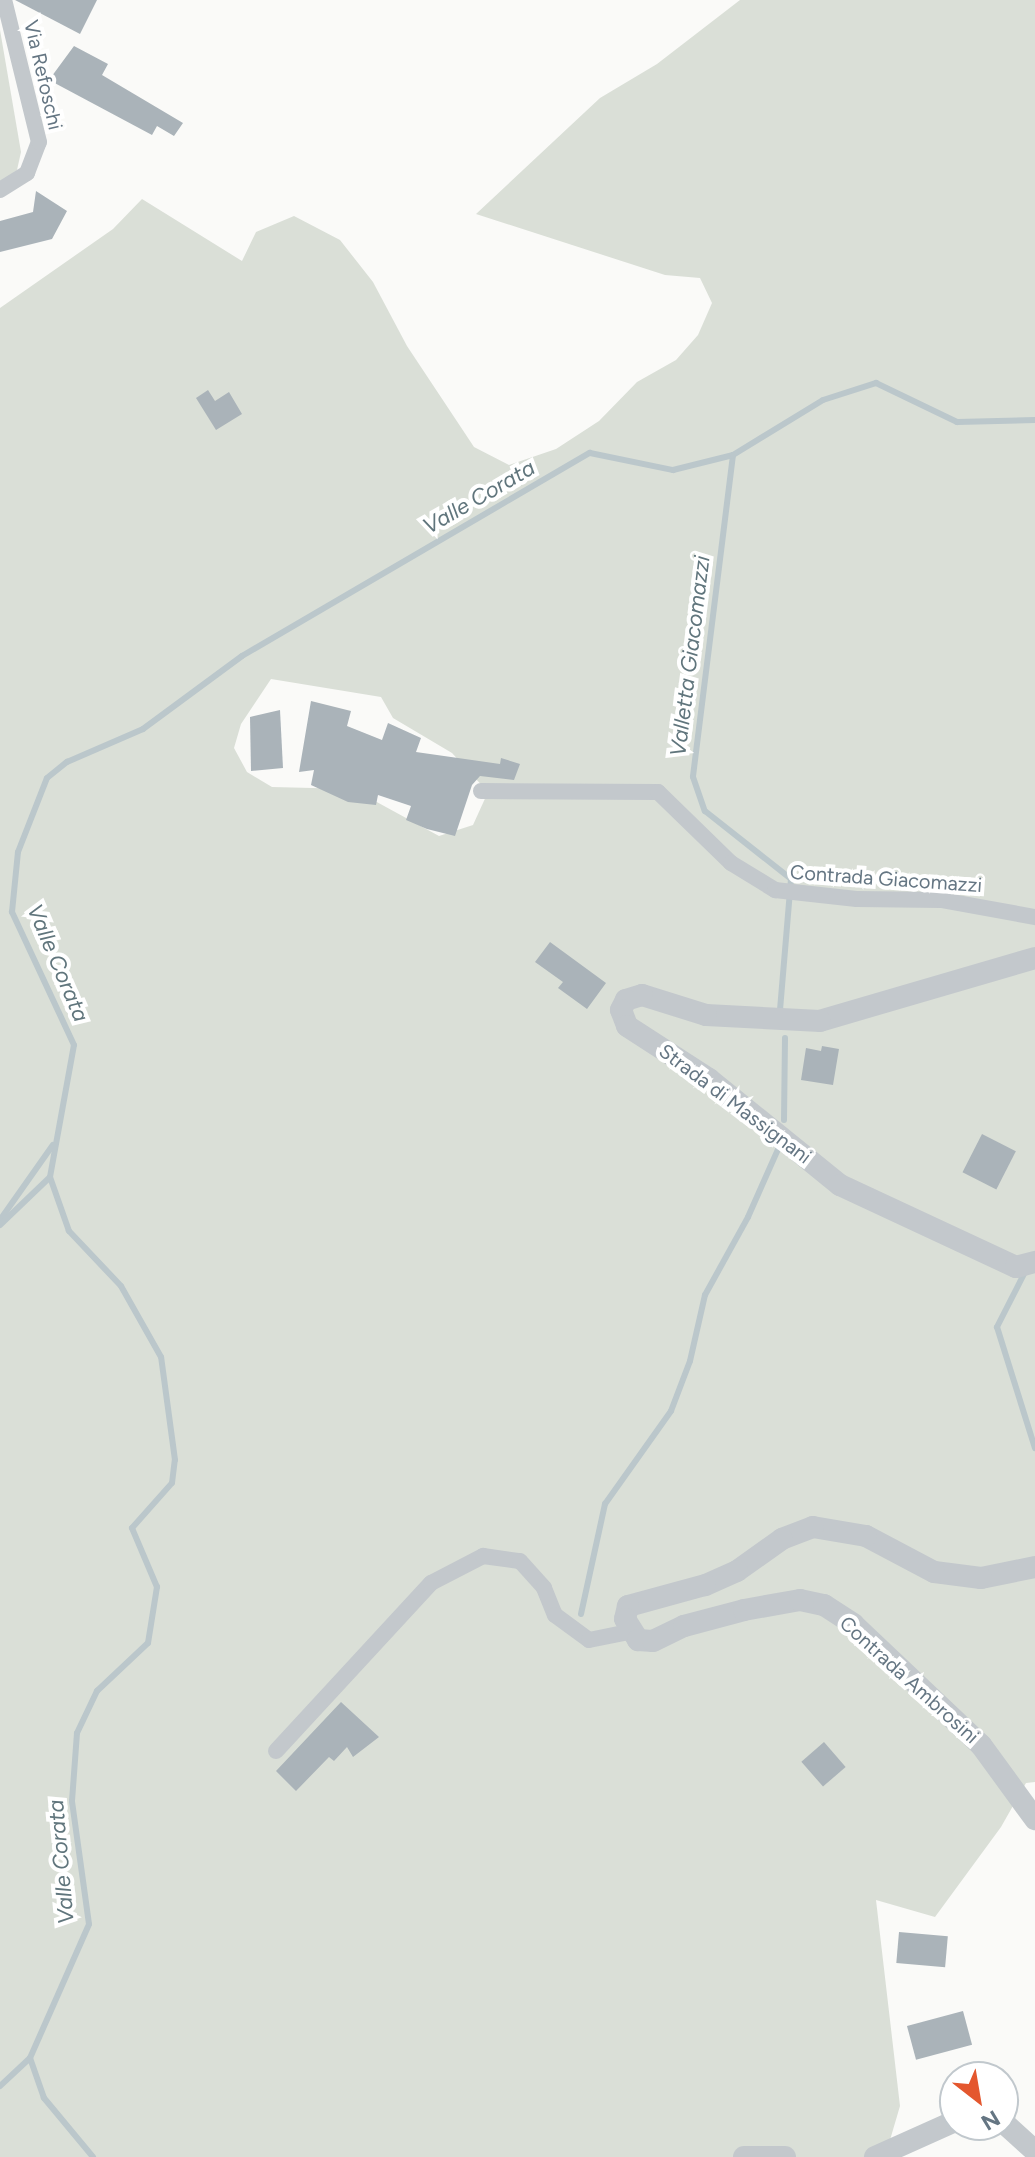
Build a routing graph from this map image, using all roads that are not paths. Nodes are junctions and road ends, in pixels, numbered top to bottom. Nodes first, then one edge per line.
1 (4, 0) edge
2 (0, 190) edge
3 (481, 791) dead end
4 (1035, 917) edge
5 (1035, 958) edge
6 (1035, 1262) edge
7 (1035, 1567) edge
8 (627, 1626) junction
9 (276, 1751) dead end
10 (1035, 1819) edge
11 (939, 2128) edge
12 (1019, 2136) edge
13 (1035, 2151) edge
14 (744, 2157) edge
15 (785, 2157) edge
16 (875, 2157) edge

1 - 2 street, Via Refoschi
3 - 4 street, Contrada Giacomazzi
5 - 6 street, Strada di Massignani
7 - 8 street
8 - 9 street
8 - 10 street, Contrada Ambrosini
11 - 16 street
12 - 13 street
14 - 15 street

